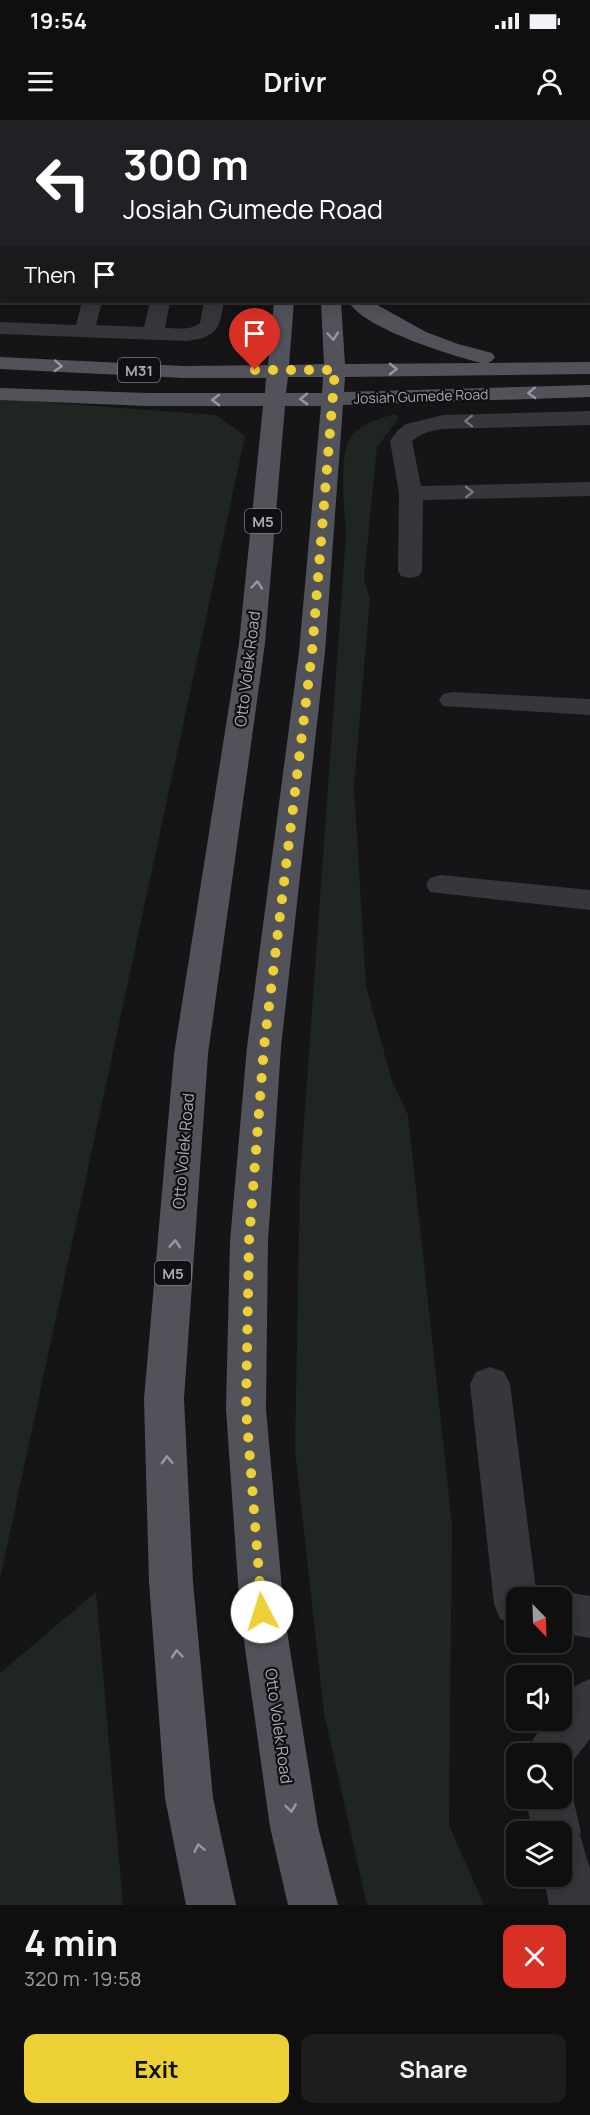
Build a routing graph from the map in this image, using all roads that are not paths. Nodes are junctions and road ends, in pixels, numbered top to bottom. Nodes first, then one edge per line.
1 (92, 303) edge
2 (160, 303) edge
3 (214, 303) edge
4 (284, 303) edge
5 (331, 303) edge
6 (360, 303) edge
7 (0, 328) edge
8 (38, 331) junction
9 (84, 332) junction
10 (153, 334) junction
11 (8, 363) edge
12 (541, 368) junction
13 (590, 368) edge
14 (278, 370) junction
15 (334, 384) junction
16 (590, 391) edge
17 (0, 394) edge
18 (274, 399) junction
19 (590, 418) edge
20 (590, 489) edge
21 (411, 493) junction
22 (410, 571) dead end
23 (453, 700) dead end
24 (590, 707) edge
25 (441, 885) dead end
26 (590, 900) edge
27 (490, 1384) dead end
28 (514, 1587) edge
29 (572, 1614) edge
30 (590, 1617) edge
31 (590, 1701) edge
32 (558, 1743) edge
33 (570, 1887) edge
34 (211, 1905) edge
35 (313, 1905) edge
36 (574, 1905) edge

1 - 9 lane
2 - 10 lane
3 - 10 lane
4 - 14 main road, M5
5 -> 15 main road, Otto Volek Road
6 - 12 main road
7 - 8 lane
8 - 9 lane
8 - 11 lane
9 - 10 lane
11 -> 14 main road, Josiah Gumede Road / M31
12 - 13 main road, Josiah Gumede Road / M31
15 -> 12 main road, Josiah Gumede Road / M31
14 - 15 main road, Josiah Gumede Road / M31
14 - 18 main road, M5
16 -> 15 main road, Josiah Gumede Road / M31
15 -> 18 main road, Josiah Gumede Road / M31
15 -> 35 main road, Otto Volek Road
18 -> 17 main road, Josiah Gumede Road / M31
34 -> 18 main road, Otto Volek Road / M5
19 -> 21 lane
21 -> 20 lane
21 - 22 lane
23 - 24 lane
25 - 26 lane
27 - 28 lane
29 - 30 lane
31 - 32 lane
33 - 36 lane

